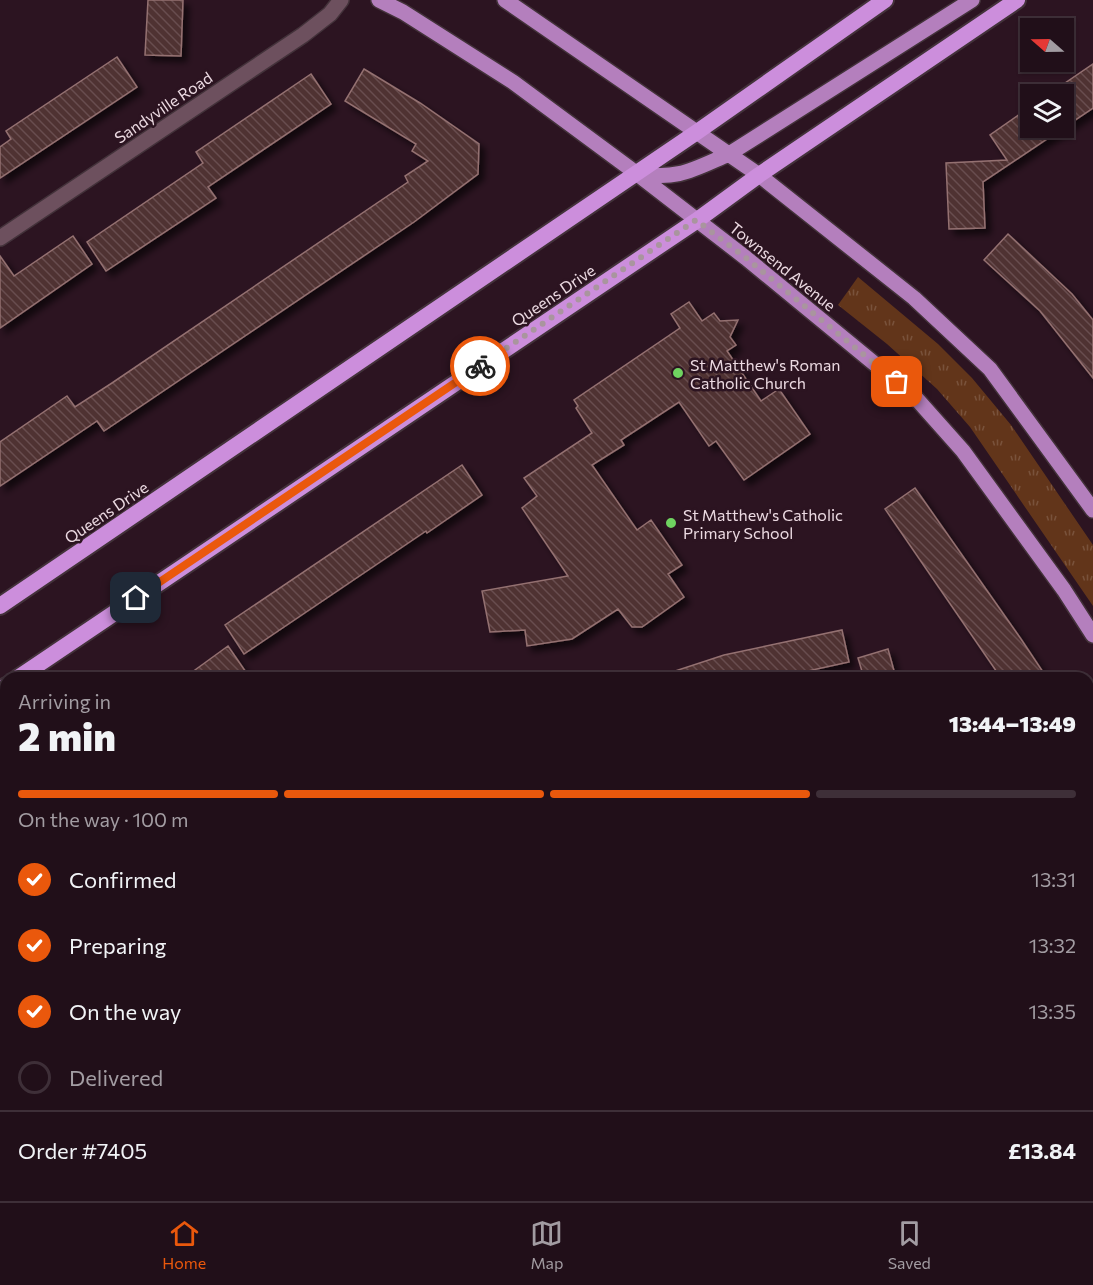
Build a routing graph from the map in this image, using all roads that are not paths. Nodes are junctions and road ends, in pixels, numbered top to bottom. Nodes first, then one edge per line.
1 (340, 0) edge
2 (379, 0) edge
3 (505, 0) edge
4 (885, 0) edge
5 (972, 0) edge
6 (1017, 0) edge
7 (697, 132) junction
8 (729, 154) junction
9 (636, 173) junction
10 (759, 175) junction
11 (696, 220) junction
12 (0, 238) edge
13 (1091, 502) edge
14 (0, 606) edge
15 (1093, 635) edge
16 (27, 672) edge

1 - 12 street, Sandyville Road
2 - 9 main road, Townsend Avenue
3 - 7 main road
4 - 7 highway, Queens Drive
5 - 8 main road
6 - 10 highway, Queens Drive
7 - 8 main road
7 - 9 highway, Queens Drive
8 - 9 main road
8 - 10 main road
9 - 11 main road, Townsend Avenue
9 - 14 highway, Queens Drive
10 - 11 highway, Queens Drive
10 - 13 main road
11 - 15 main road, Townsend Avenue
11 - 16 highway, Queens Drive

